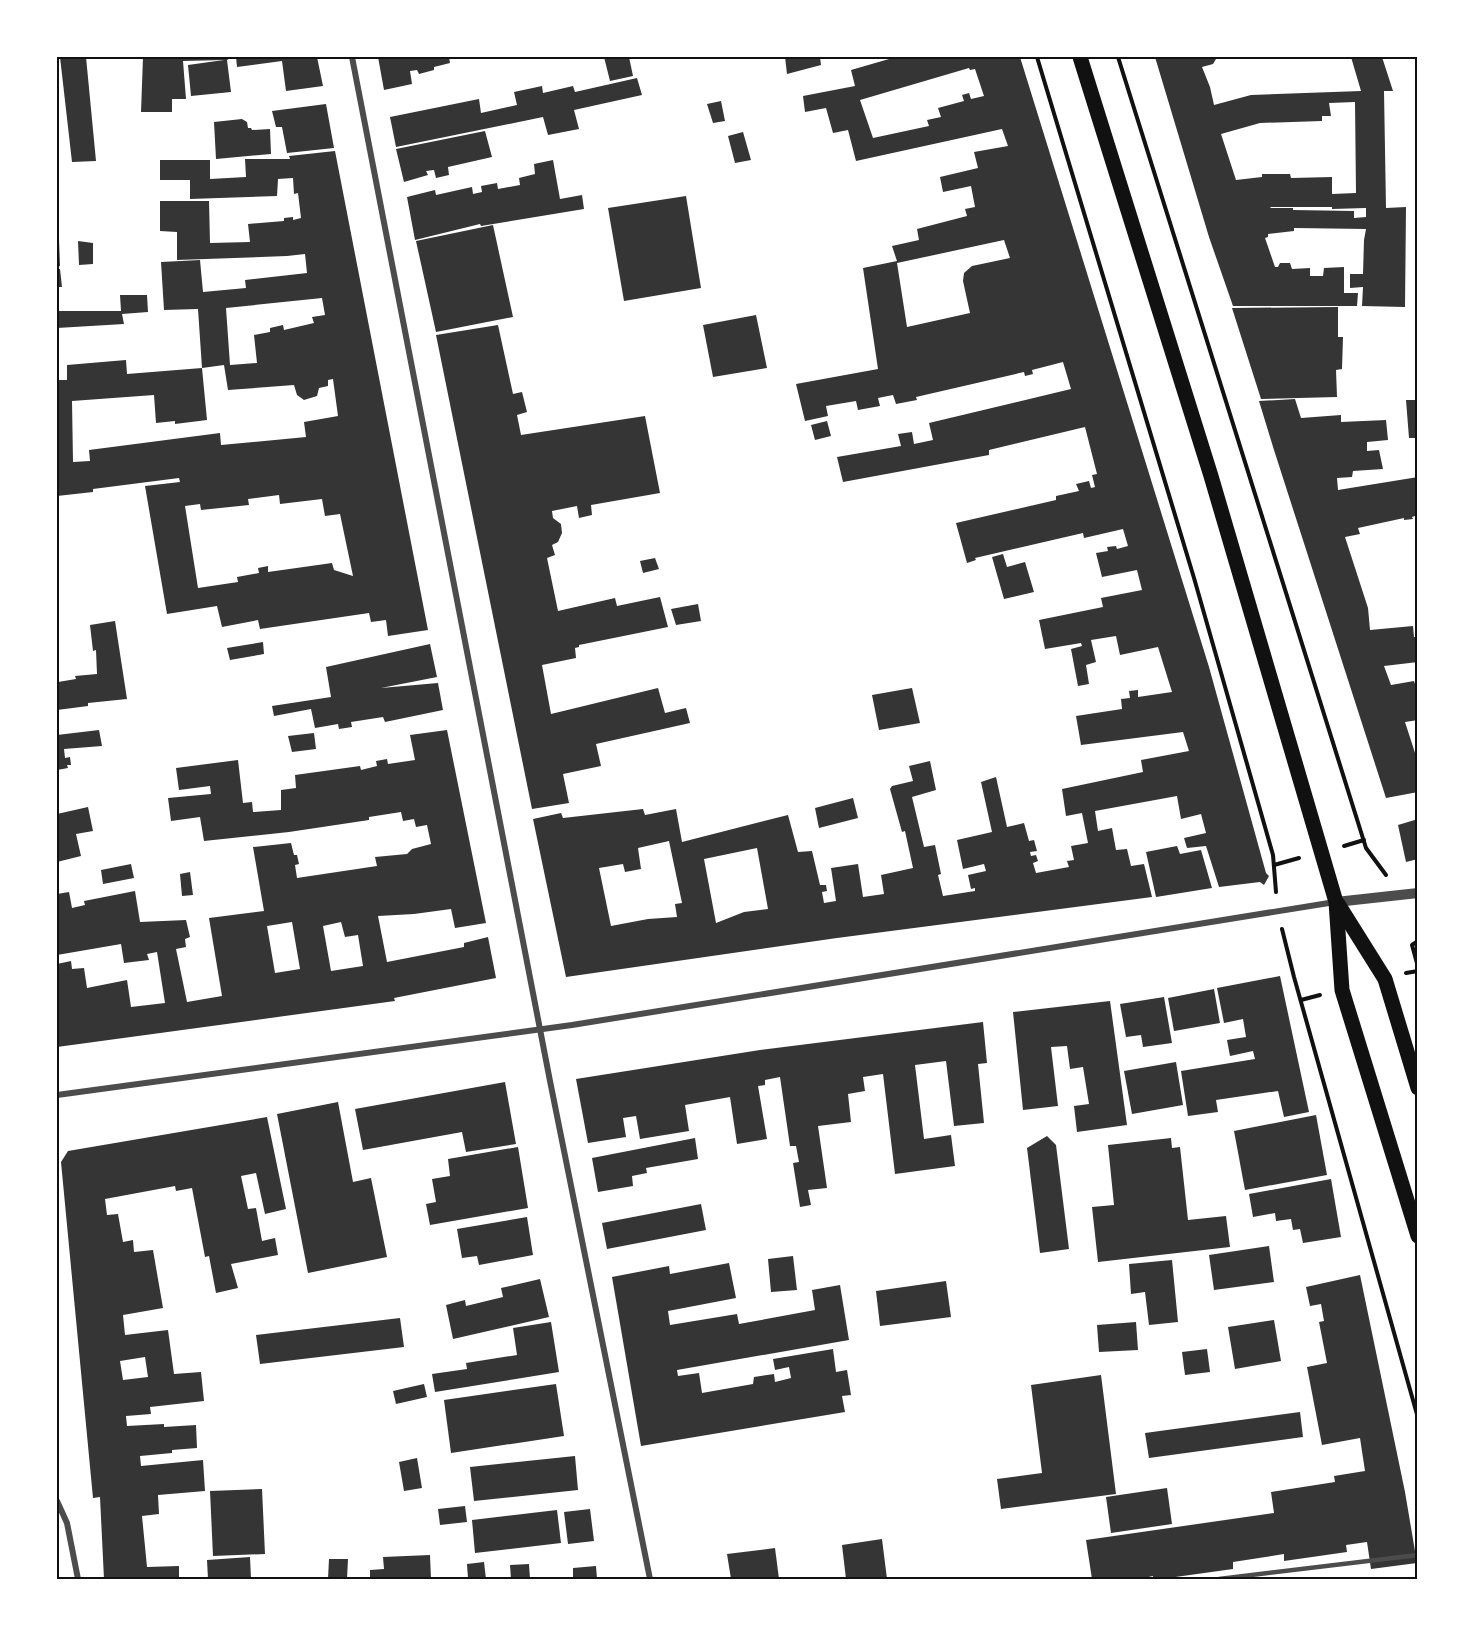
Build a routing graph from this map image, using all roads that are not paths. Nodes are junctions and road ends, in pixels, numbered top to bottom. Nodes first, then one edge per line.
1 (352, 57) edge
2 (1080, 57) edge
3 (1418, 892) edge
4 (1336, 902) junction
5 (540, 1029) junction
6 (1418, 1088) edge
7 (57, 1095) edge
8 (1418, 1236) edge
9 (57, 1501) edge
10 (1418, 1556) edge
11 (78, 1579) edge
12 (650, 1579) edge
13 (1219, 1579) edge

1 - 5 street
2 - 4 main road
3 - 4 street
4 - 5 street
4 - 6 main road
4 - 8 main road
5 - 7 street
5 - 12 street
9 - 11 street
10 - 13 lane

